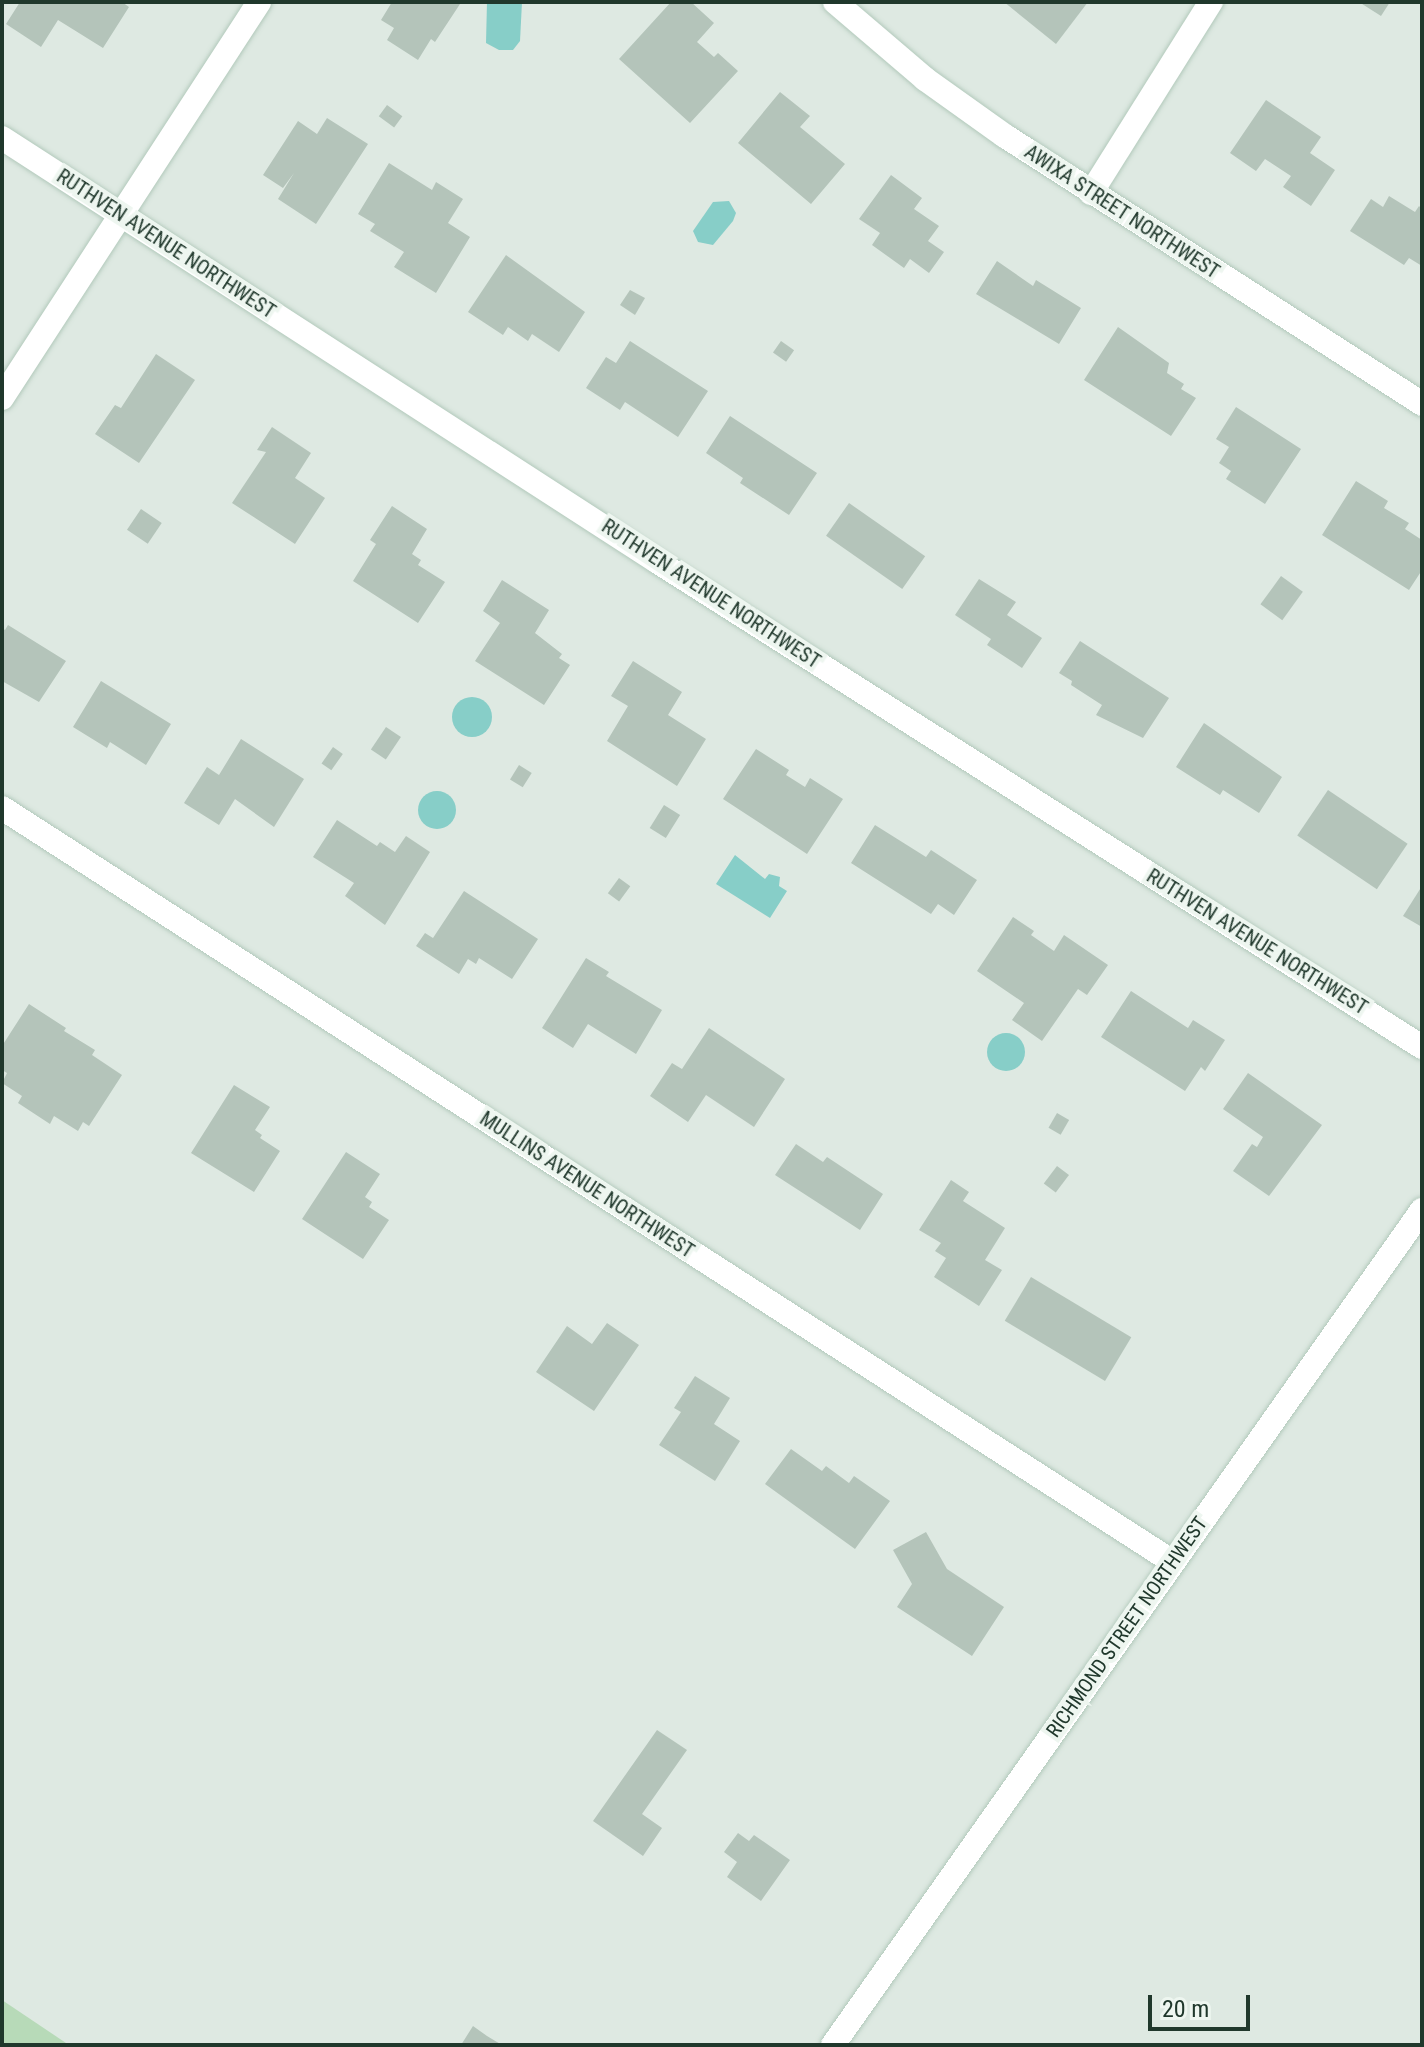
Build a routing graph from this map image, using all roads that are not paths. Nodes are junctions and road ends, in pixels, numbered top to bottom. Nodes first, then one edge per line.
1 (259, 2) edge
2 (835, 2) edge
3 (1211, 2) edge
4 (2, 138) edge
5 (1091, 193) junction
6 (120, 213) junction
7 (2, 398) edge
8 (1422, 404) edge
9 (2, 808) edge
10 (1422, 1047) edge
11 (1422, 1210) edge
12 (1173, 1562) junction
13 (833, 2045) edge

1 - 6 street
2 - 5 street, AWIXA STREET NORTHWEST
3 - 5 street
4 - 6 street, RUTHVEN AVENUE NORTHWEST
5 - 8 street, AWIXA STREET NORTHWEST
6 - 7 street
6 - 10 street, RUTHVEN AVENUE NORTHWEST
9 - 12 street, MULLINS AVENUE NORTHWEST
11 - 12 street, RICHMOND STREET NORTHWEST
12 - 13 street, RICHMOND STREET NORTHWEST

